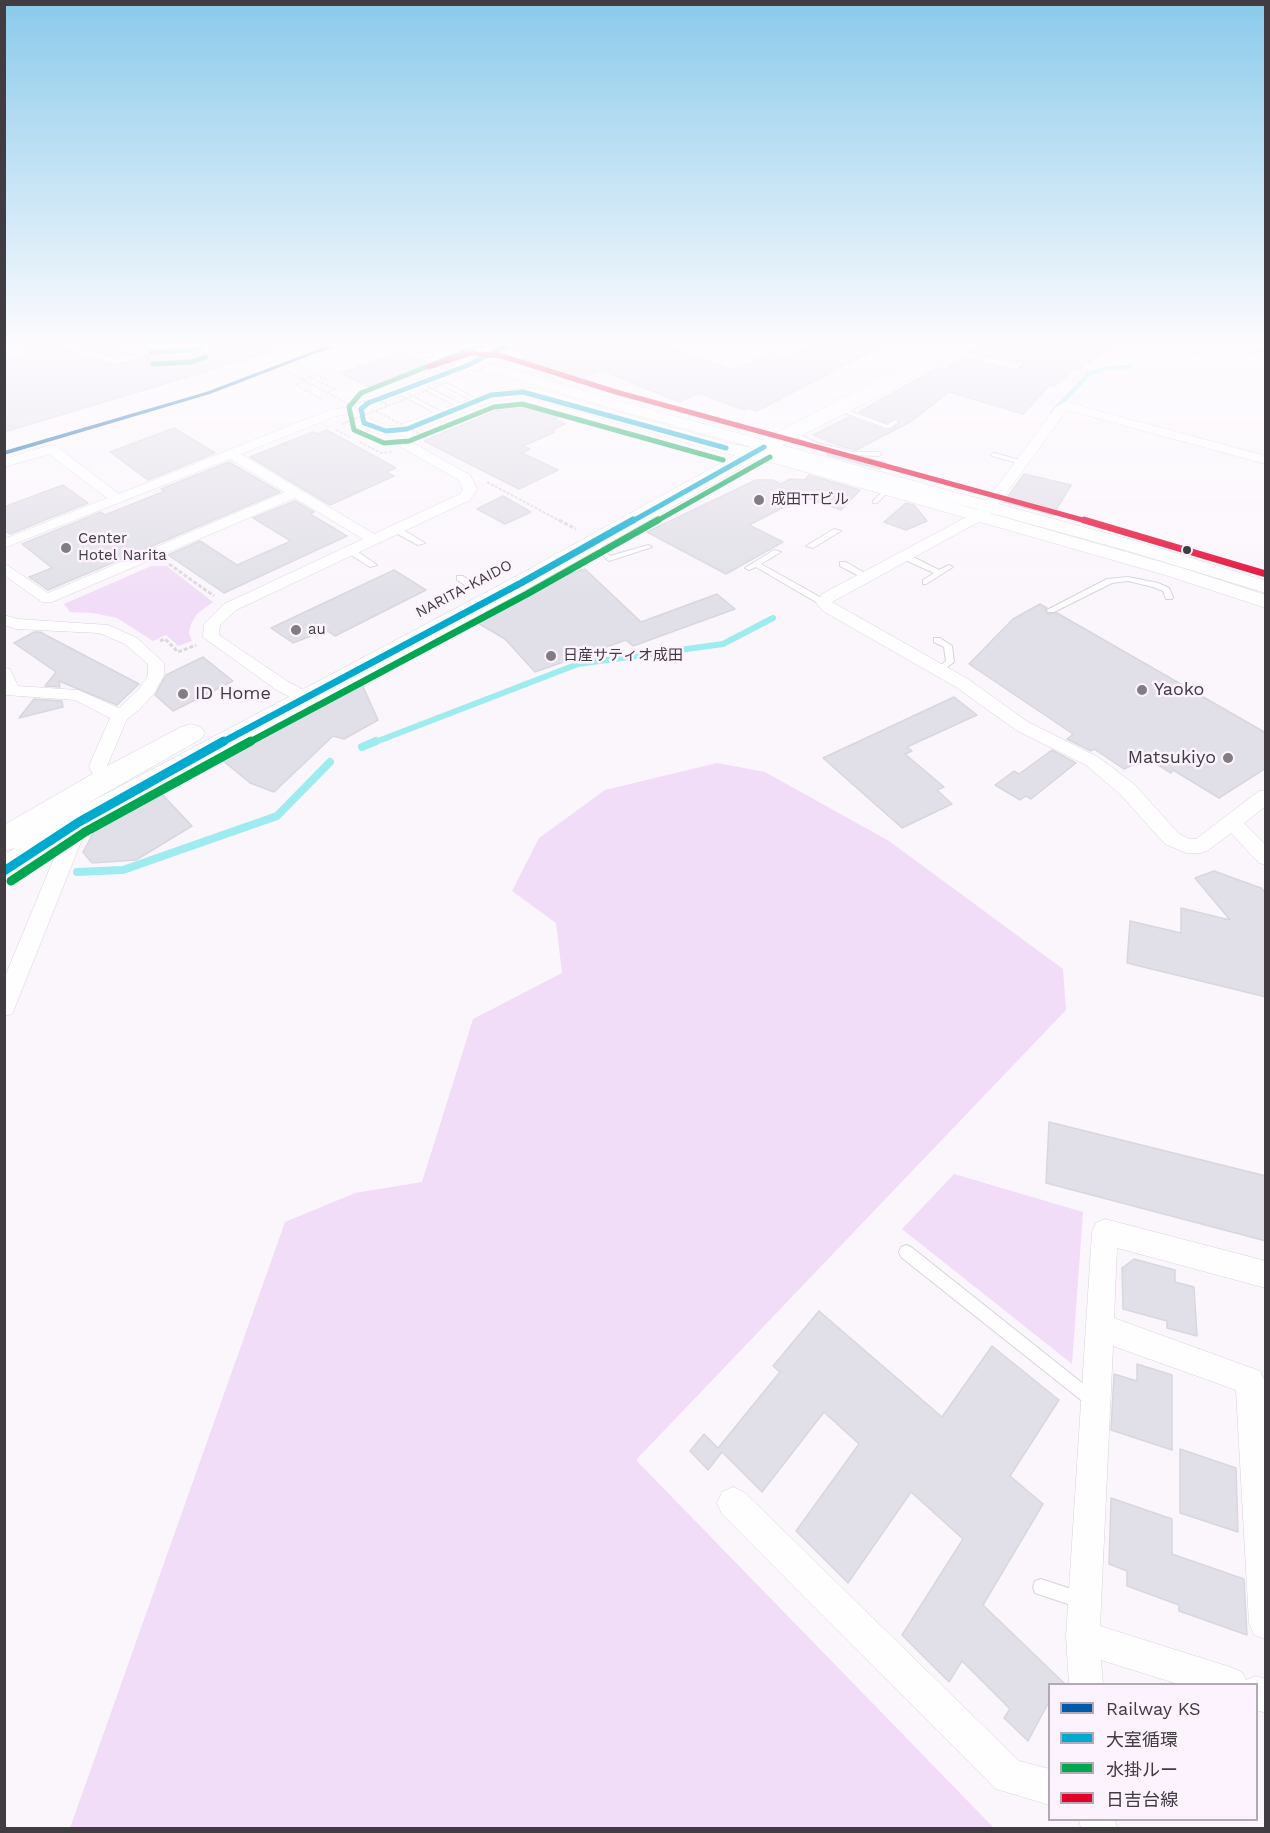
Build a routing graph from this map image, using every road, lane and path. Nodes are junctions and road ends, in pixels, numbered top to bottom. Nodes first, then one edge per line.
1 (386, 431) edge
2 (288, 432) edge
3 (407, 432) edge
4 (411, 432) edge
5 (684, 432) edge
6 (697, 432) edge
7 (774, 432) edge
8 (795, 432) edge
9 (1044, 432) edge
10 (1160, 432) edge
11 (792, 433) junction
12 (431, 440) dead end
13 (746, 447) junction
14 (416, 452) junction
15 (233, 454) junction
16 (879, 454) dead end
17 (994, 455) dead end
18 (1266, 460) edge
19 (1022, 462) junction
20 (4, 463) edge
21 (486, 481) dead end
22 (297, 492) junction
23 (117, 499) junction
24 (984, 512) junction
25 (397, 530) junction
26 (837, 531) dead end
27 (585, 536) junction
28 (374, 540) junction
29 (421, 543) dead end
30 (4, 544) edge
31 (810, 546) dead end
32 (648, 547) dead end
33 (351, 551) junction
34 (777, 552) dead end
35 (909, 552) junction
36 (155, 553) junction
37 (843, 564) dead end
38 (373, 565) dead end
39 (4, 567) edge
40 (949, 567) dead end
41 (940, 573) junction
42 (866, 576) junction
43 (926, 582) dead end
44 (1266, 587) edge
45 (1169, 597) dead end
46 (47, 599) junction
47 (1266, 602) edge
48 (824, 603) junction
49 (230, 607) junction
50 (1051, 610) dead end
51 (4, 620) edge
52 (44, 626) junction
53 (213, 638) junction
54 (937, 640) dead end
55 (147, 654) junction
56 (940, 669) junction
57 (4, 673) edge
58 (293, 692) junction
59 (120, 716) junction
60 (104, 780) junction
61 (1266, 796) edge
62 (79, 822) junction
63 (1232, 822) junction
64 (4, 840) edge
65 (1266, 858) edge
66 (4, 871) edge
67 (4, 1007) edge
68 (906, 1252) dead end
69 (1266, 1275) edge
70 (1100, 1327) junction
71 (1096, 1403) junction
72 (733, 1503) dead end
73 (1041, 1587) dead end
74 (1084, 1602) junction
75 (1266, 1623) edge
76 (1083, 1636) junction
77 (1086, 1683) edge
78 (1227, 1683) edge
79 (1048, 1786) edge

1 - 14 street
2 - 15 street
3 - 14 street
4 - 12 path, bridge
5 - 13 street
6 - 13 street
7 - 13 highway, NARITA-KAIDO
8 - 11 highway, NARITA-KAIDO
9 - 19 street
10 - 18 street
11 - 13 highway, NARITA-KAIDO
11 - 16 lane
13 - 24 street
13 - 24 street
13 - 27 highway, NARITA-KAIDO
14 - 25 street
15 - 22 street
15 - 23 street
17 - 19 lane
19 - 24 street
20 - 23 street
21 - 27 path
22 - 28 street
22 - 36 street
23 - 30 street
24 - 35 street
24 - 44 street
24 - 47 street
25 - 28 street
25 - 29 lane
26 - 31 lane
27 - 32 lane
27 - 58 highway, NARITA-KAIDO
27 - 58 highway, NARITA-KAIDO
28 - 33 street
33 - 38 lane
33 - 49 street
34 - 48 lane
35 - 41 lane
35 - 42 street
36 - 46 street
36 - 49 path
37 - 42 lane
39 - 46 street
40 - 41 lane
41 - 43 lane
42 - 48 street
45 - 50 lane
46 - 52 street
48 - 56 street
49 - 53 street
51 - 52 street
52 - 55 street
53 - 55 path
53 - 58 street
54 - 56 lane
55 - 59 street
56 - 63 street
57 - 59 street
58 - 60 highway, NARITA-KAIDO
58 - 62 highway, NARITA-KAIDO
59 - 60 street
60 - 64 highway, NARITA-KAIDO
61 - 63 street
62 - 66 highway, NARITA-KAIDO
62 - 67 street
63 - 65 street
68 - 71 lane
69 - 70 street
70 - 71 street
70 - 75 street
71 - 74 street
72 - 79 street
73 - 74 lane
74 - 76 street
76 - 77 street
76 - 78 street

